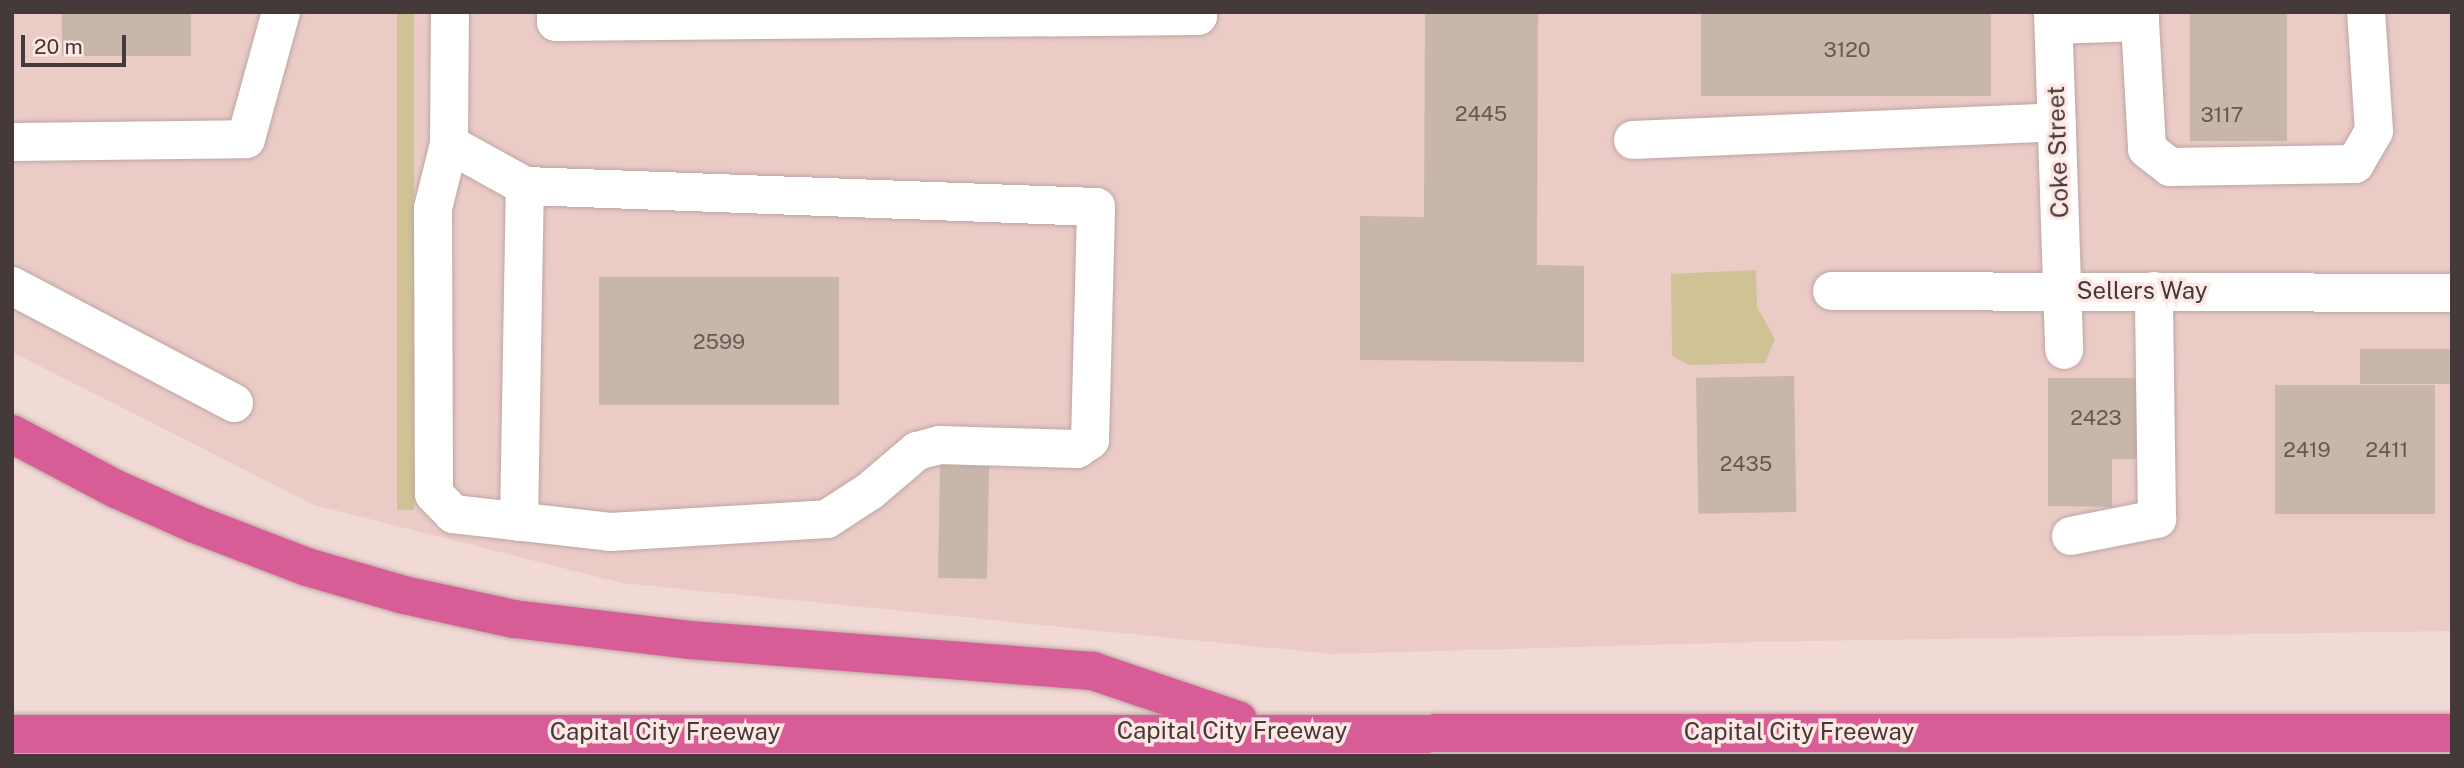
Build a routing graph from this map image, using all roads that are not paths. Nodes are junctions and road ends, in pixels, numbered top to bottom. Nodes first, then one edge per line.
1 (281, 12) edge
2 (450, 12) edge
3 (556, 12) edge
4 (1198, 12) edge
5 (2366, 12) edge
6 (2140, 17) edge
7 (2053, 19) edge
8 (2057, 122) junction
9 (1633, 140) dead end
10 (12, 142) edge
11 (449, 144) junction
12 (525, 186) junction
13 (12, 286) edge
14 (1832, 291) dead end
15 (2062, 291) junction
16 (2154, 291) junction
17 (2452, 293) edge
18 (2064, 351) dead end
19 (234, 403) dead end
20 (12, 434) edge
21 (519, 522) junction
22 (2071, 536) dead end
23 (1270, 730) junction
24 (2452, 733) edge
25 (12, 734) edge

1 - 10 street
2 - 11 street
3 - 4 street
5 - 6 street
6 - 7 street
7 - 8 street, Coke Street
8 - 9 street
8 - 15 street, Coke Street
11 - 12 street
11 - 21 street
12 - 21 street
12 - 21 street
13 - 19 street
14 - 15 street, Sellers Way
15 - 16 street, Sellers Way
15 - 18 street, Coke Street
16 - 17 street, Sellers Way
16 - 22 street
20 - 23 highway
23 - 24 highway, Capital City Freeway
23 - 25 highway, Capital City Freeway

